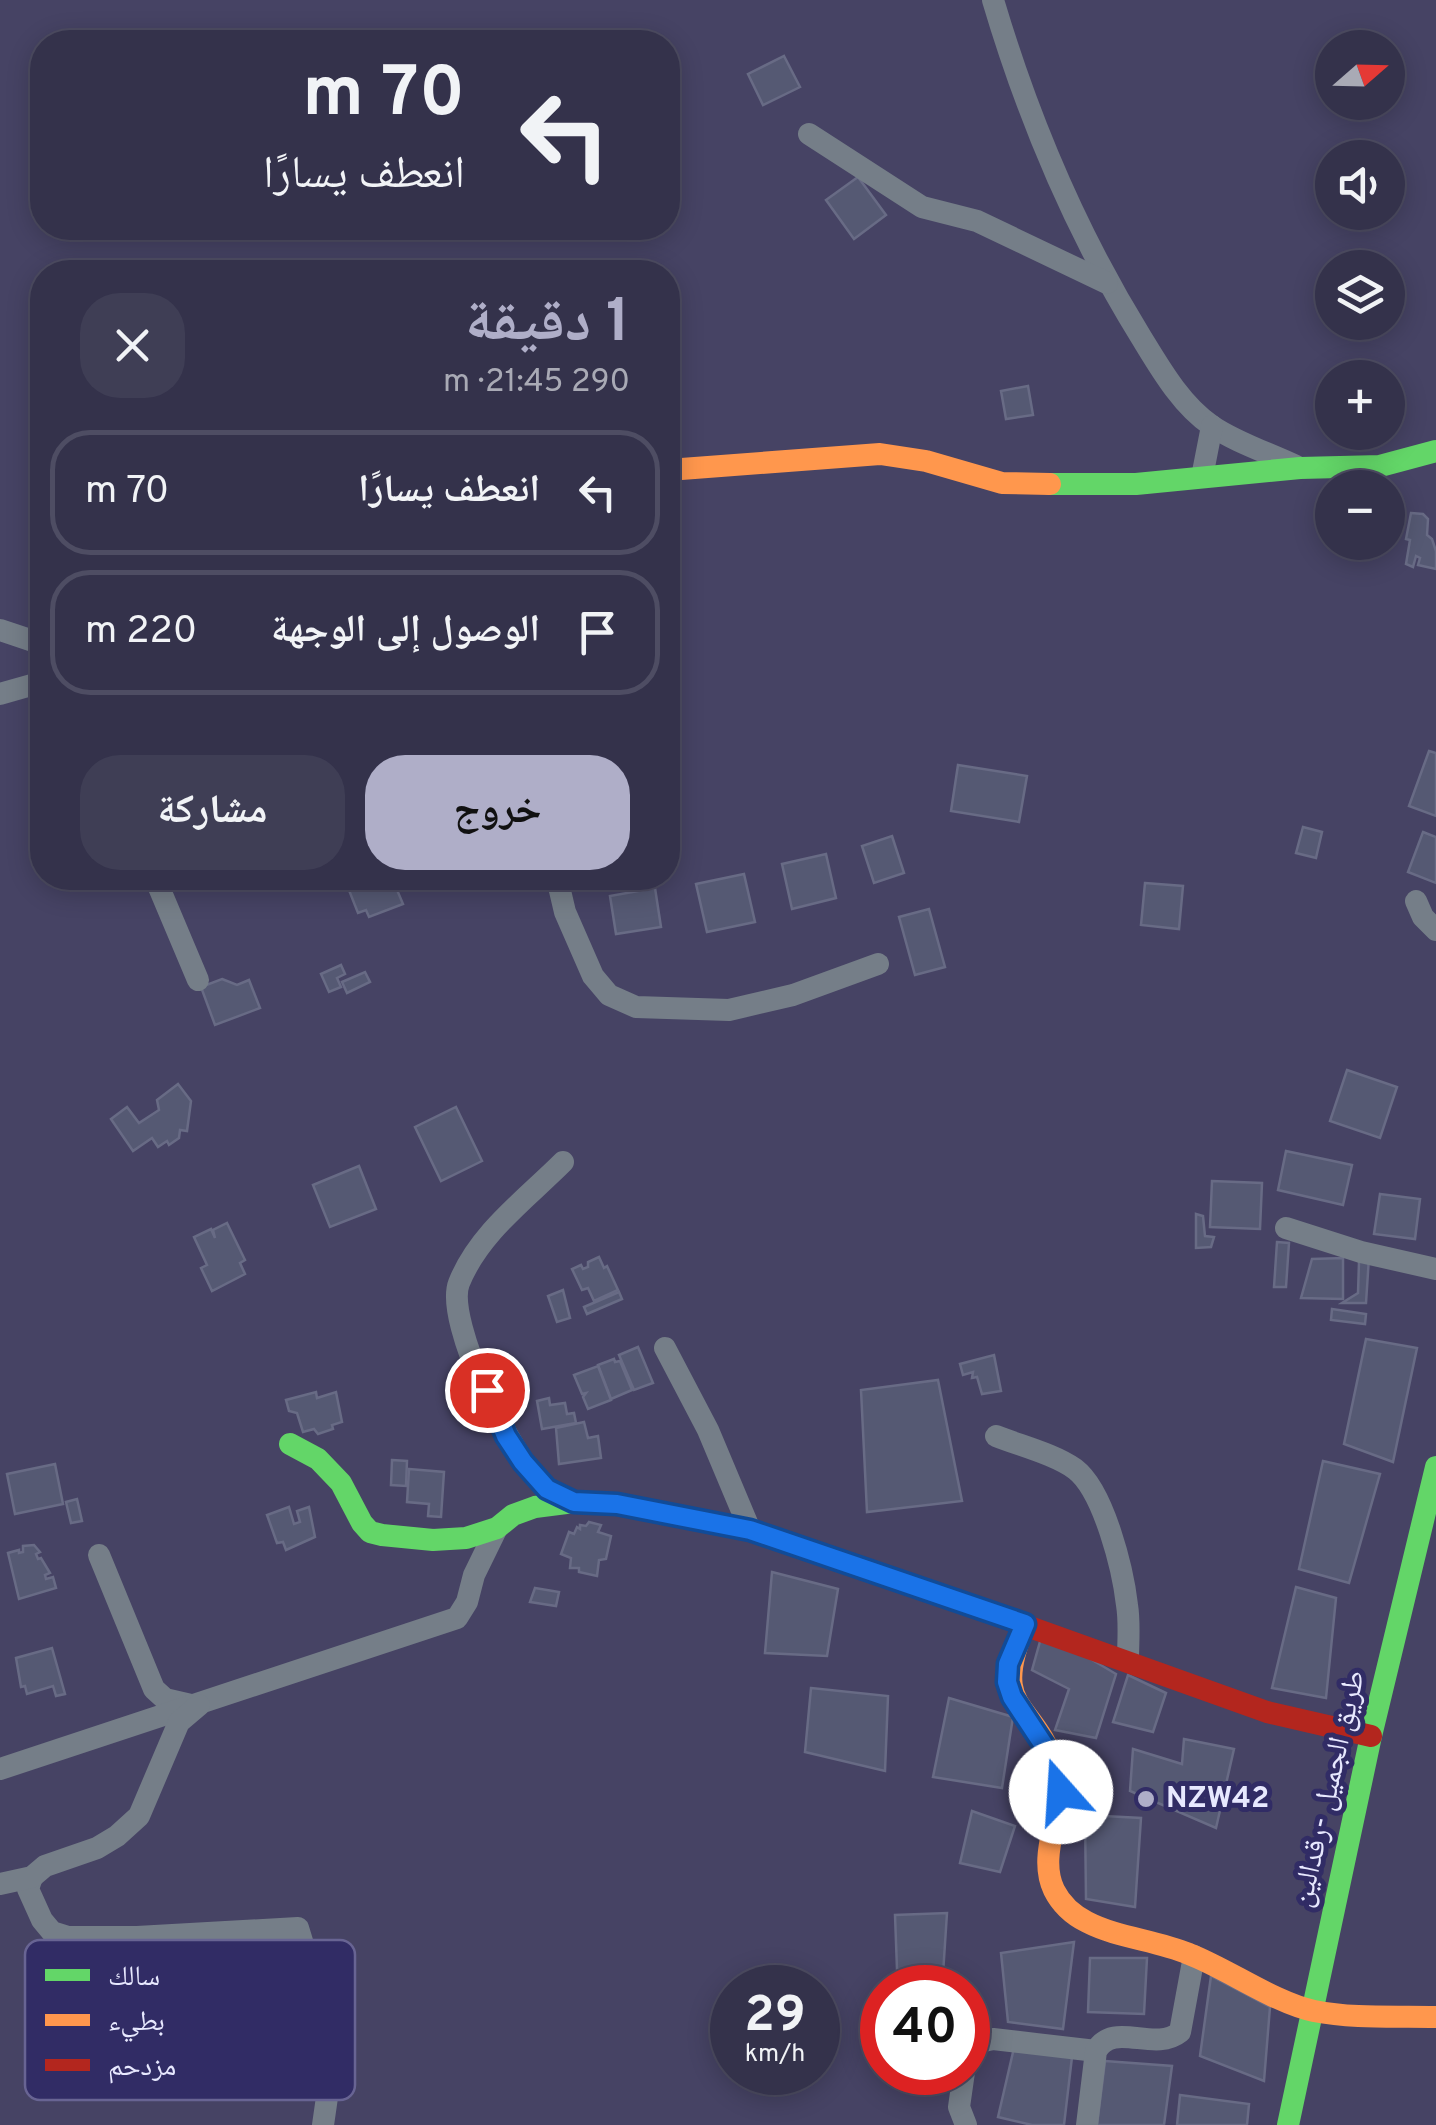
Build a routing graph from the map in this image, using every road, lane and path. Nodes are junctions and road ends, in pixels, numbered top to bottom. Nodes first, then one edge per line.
1 (993, 0) edge
2 (809, 134) dead end
3 (1108, 283) junction
4 (1212, 426) junction
5 (1436, 451) edge
6 (1300, 468) junction
7 (680, 469) edge
8 (1202, 477) junction
9 (0, 630) edge
10 (30, 640) edge
11 (30, 685) edge
12 (0, 694) edge
13 (160, 890) edge
14 (560, 890) edge
15 (1416, 901) dead end
16 (1436, 930) edge
17 (878, 964) dead end
18 (198, 980) dead end
19 (563, 1162) dead end
20 (1286, 1228) dead end
21 (1436, 1269) edge
22 (665, 1348) dead end
23 (996, 1436) dead end
24 (290, 1444) dead end
25 (1436, 1466) edge
26 (574, 1502) junction
27 (1430, 1518) edge
28 (497, 1528) junction
29 (750, 1530) junction
30 (99, 1555) dead end
31 (1025, 1624) junction
32 (1128, 1660) junction
33 (198, 1702) junction
34 (1372, 1736) junction
35 (3, 1765) edge
36 (32, 1877) junction
37 (0, 1884) edge
38 (302, 1940) edge
39 (1194, 1956) junction
40 (1311, 2011) junction
41 (1436, 2017) edge
42 (990, 2040) edge
43 (1096, 2050) junction
44 (961, 2095) edge
45 (327, 2100) edge
46 (323, 2125) edge
47 (966, 2125) edge
48 (1087, 2125) edge
49 (1288, 2125) edge

1 - 3 street
2 - 3 street
3 - 4 street
4 - 6 street
4 - 8 street
5 - 6 street
6 - 8 street
7 - 8 street
9 - 10 street
11 - 12 street
13 - 18 street
14 - 17 street
15 - 16 street
19 - 26 street
20 - 21 street
22 - 29 street
23 - 32 street
24 - 28 street
25 - 27 street, طريق الجميل -رقدالين
26 - 28 street
26 - 29 street
27 - 34 street, طريق الجميل -رقدالين
28 - 33 street
29 - 31 street
30 - 33 street
31 - 32 street
31 - 39 street
32 - 34 street
33 - 35 street
33 - 36 street
34 - 40 street, طريق الجميل -رقدالين
36 - 37 street
36 - 38 street
39 - 40 street
39 - 43 street
40 - 41 street
40 - 49 street, طريق الجميل -رقدالين
42 - 43 street
43 - 48 street
44 - 47 street
45 - 46 street

